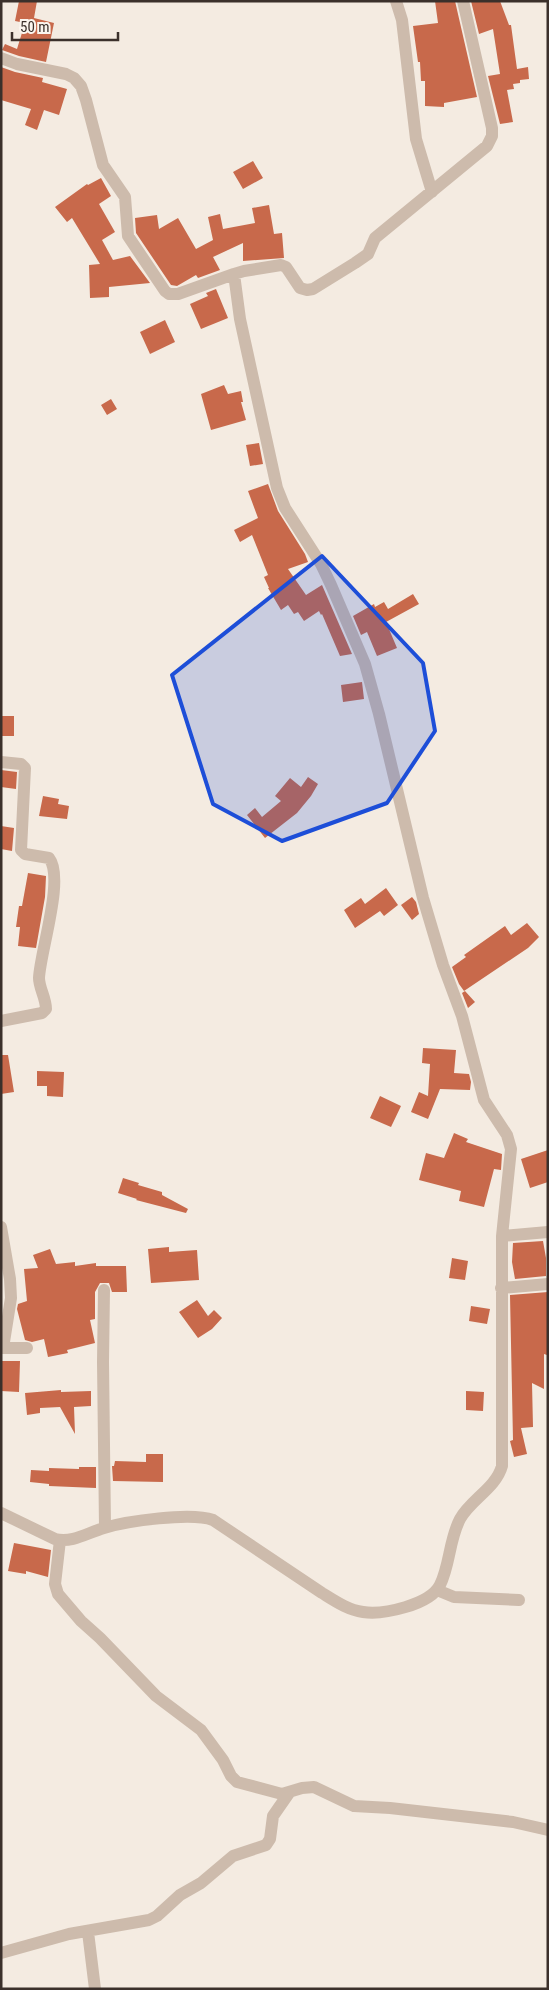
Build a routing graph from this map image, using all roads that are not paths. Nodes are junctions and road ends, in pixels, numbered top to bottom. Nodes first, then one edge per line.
1 (396, 1) edge
2 (463, 1) edge
3 (1, 58) edge
4 (432, 192) junction
5 (234, 274) junction
6 (1, 762) edge
7 (1, 1021) edge
8 (1, 1227) edge
9 (548, 1232) edge
10 (502, 1236) junction
11 (548, 1284) edge
12 (501, 1288) junction
13 (104, 1290) dead end
14 (2, 1348) edge
15 (27, 1348) dead end
16 (1, 1513) edge
17 (105, 1527) junction
18 (60, 1540) junction
19 (437, 1590) junction
20 (519, 1600) dead end
21 (289, 1793) junction
22 (548, 1830) edge
23 (88, 1932) junction
24 (1, 1953) edge
25 (95, 1989) edge

1 - 4 street
2 - 4 street
3 - 5 street
4 - 5 street
5 - 10 street
6 - 7 street
8 - 14 street
9 - 10 street
10 - 12 street
11 - 12 street
12 - 19 street
13 - 17 street
14 - 15 street
16 - 18 street
17 - 18 street
17 - 19 street
18 - 21 street
19 - 20 street
21 - 22 street
21 - 23 street
23 - 24 street
23 - 25 street

